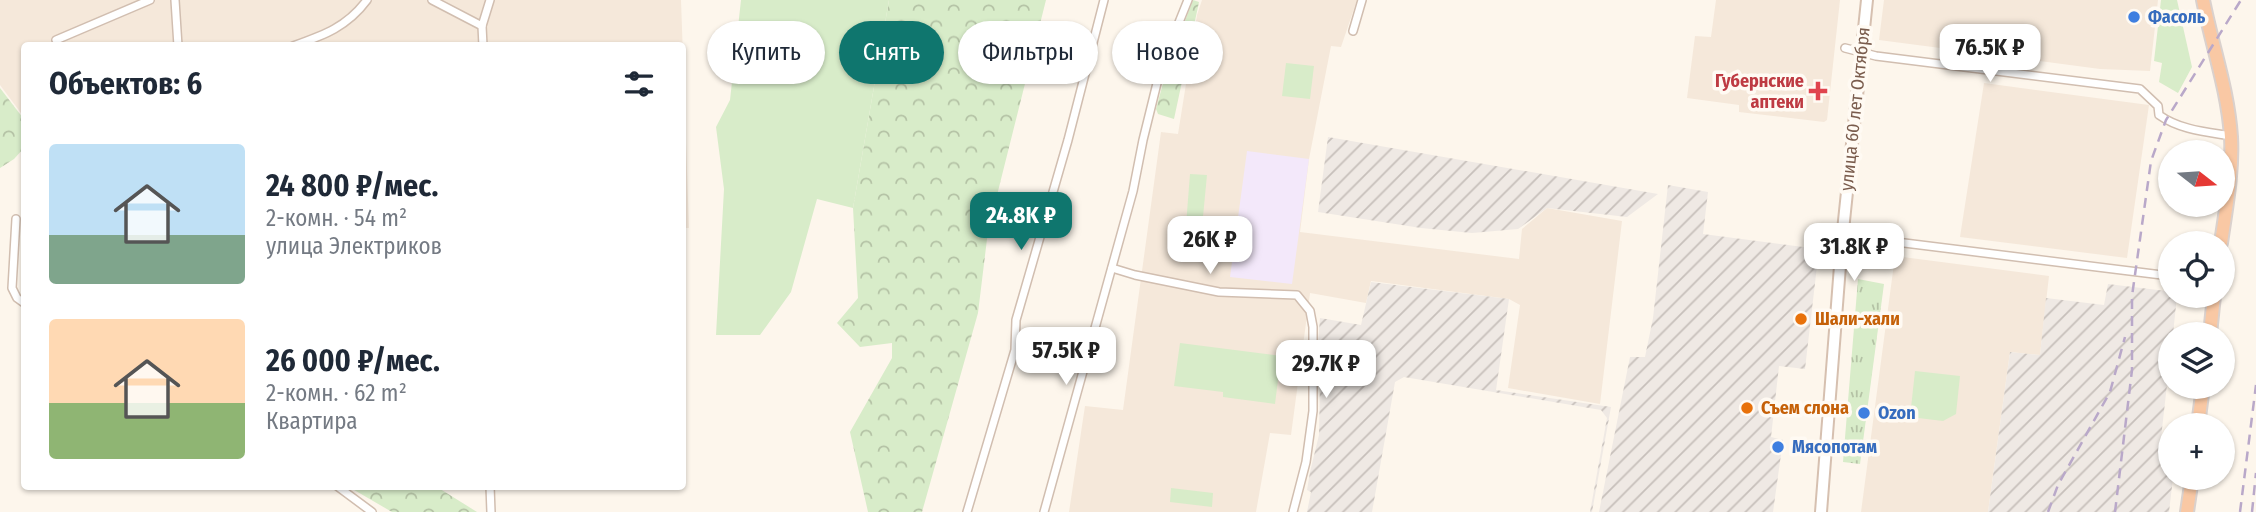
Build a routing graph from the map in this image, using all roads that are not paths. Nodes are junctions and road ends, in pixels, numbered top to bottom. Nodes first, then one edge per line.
1 (148, 0) edge
2 (175, 0) edge
3 (367, 0) edge
4 (432, 0) edge
5 (491, 0) edge
6 (1104, 0) edge
7 (1188, 0) edge
8 (1362, 0) edge
9 (1867, 0) edge
10 (2203, 0) edge
11 (482, 26) junction
12 (1353, 31) dead end
13 (56, 40) dead end
14 (178, 42) edge
15 (303, 42) edge
16 (483, 42) edge
17 (1844, 48) dead end
18 (1860, 52) junction
19 (2231, 136) junction
20 (16, 219) dead end
21 (2223, 231) edge
22 (1842, 240) junction
23 (1112, 268) junction
24 (2158, 275) edge
25 (21, 301) edge
26 (342, 490) edge
27 (490, 490) edge
28 (2190, 490) edge
29 (372, 512) edge
30 (491, 512) edge
31 (967, 512) edge
32 (1044, 512) edge
33 (1293, 512) edge
34 (1821, 512) edge
35 (2187, 512) edge

1 - 13 street
2 - 14 street
3 - 15 street
4 - 11 street
5 - 11 street
6 - 31 street
7 - 23 street
8 - 12 street
9 - 18 main road, улица 60 лет Октября
10 - 19 highway
11 - 16 street
17 - 18 street
18 - 19 street
18 - 22 main road, улица 60 лет Октября
19 - 21 highway
20 - 25 street
22 - 24 street
22 - 34 main road, улица 60 лет Октября
23 - 32 street
23 - 33 street
26 - 29 street
27 - 30 street
28 - 35 highway

